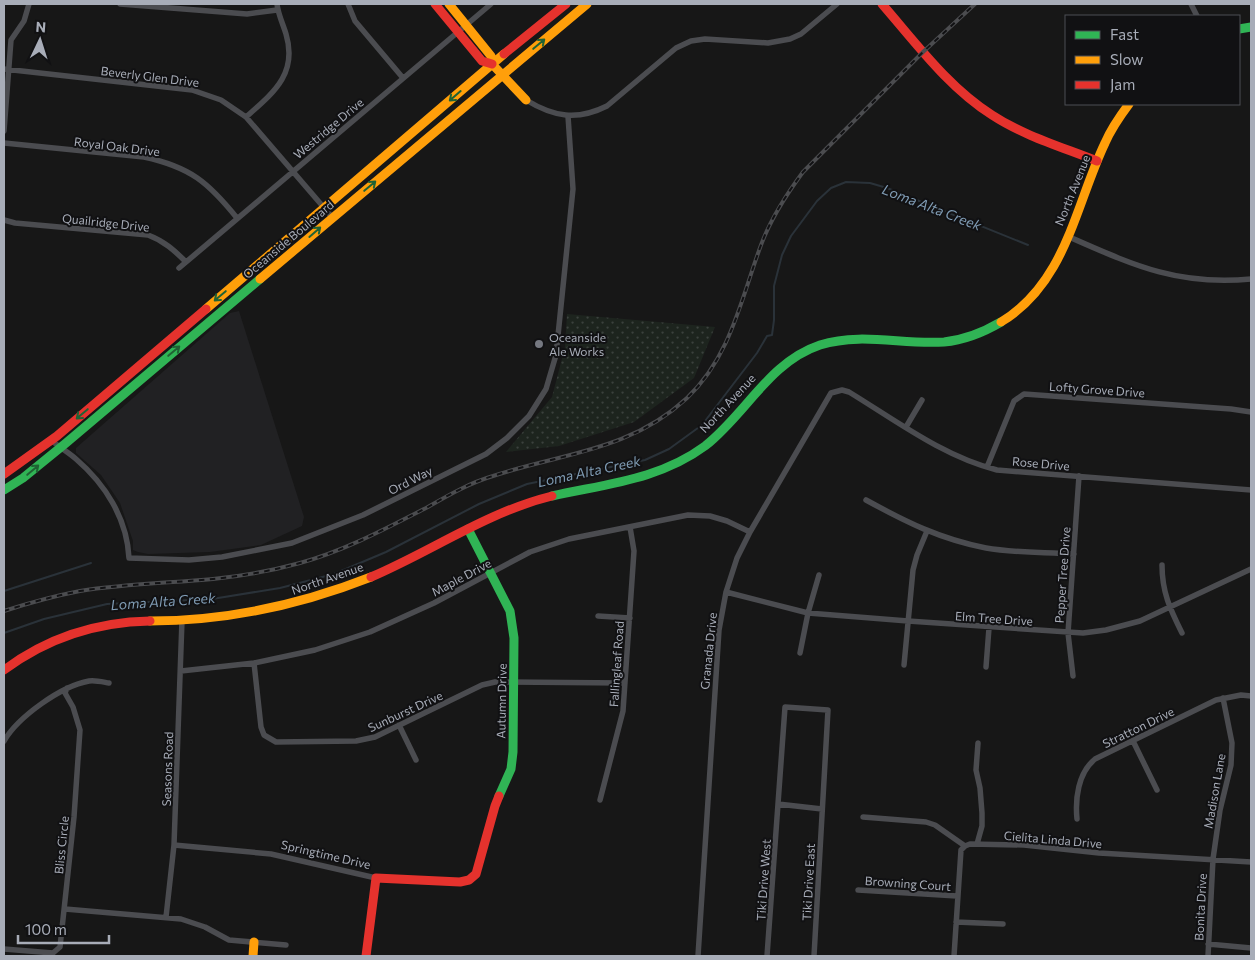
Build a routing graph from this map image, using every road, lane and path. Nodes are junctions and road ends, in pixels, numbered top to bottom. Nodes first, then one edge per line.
1 (30, 4) edge
2 (120, 4) edge
3 (348, 4) edge
4 (435, 4) edge
5 (449, 4) edge
6 (491, 4) edge
7 (566, 4) edge
8 (586, 4) edge
9 (837, 4) edge
10 (882, 4) edge
11 (277, 7) edge
12 (465, 25) junction
13 (457, 32) junction
14 (492, 64) junction
15 (6, 69) edge
16 (502, 75) junction
17 (404, 78) junction
18 (526, 100) joint
19 (1128, 105) edge
20 (568, 116) junction
21 (246, 117) junction
22 (4, 131) edge
23 (4, 143) edge
24 (1097, 162) junction
25 (293, 171) junction
26 (324, 207) junction
27 (332, 217) junction
28 (237, 218) junction
29 (4, 220) edge
30 (1067, 236) junction
31 (186, 262) junction
32 (179, 268) dead end
33 (1251, 279) edge
34 (849, 392) joint
35 (922, 400) dead end
36 (1251, 412) edge
37 (906, 427) junction
38 (51, 440) junction
39 (60, 448) junction
40 (987, 467) junction
41 (4, 474) edge
42 (1079, 476) junction
43 (4, 490) edge
44 (1251, 490) edge
45 (866, 500) dead end
46 (630, 527) junction
47 (468, 529) junction
48 (927, 531) junction
49 (750, 532) junction
50 (1074, 554) junction
51 (1162, 565) dead end
52 (1251, 569) edge
53 (490, 573) junction
54 (819, 575) dead end
55 (726, 592) junction
56 (1169, 607) junction
57 (808, 612) junction
58 (598, 616) dead end
59 (630, 618) junction
60 (182, 620) junction
61 (908, 622) junction
62 (989, 628) junction
63 (1068, 633) junction
64 (1182, 633) dead end
65 (800, 653) dead end
66 (254, 663) junction
67 (904, 665) dead end
68 (986, 667) dead end
69 (4, 670) edge
70 (181, 671) junction
71 (1072, 676) dead end
72 (514, 682) junction
73 (109, 683) dead end
74 (625, 684) junction
75 (67, 688) junction
76 (1251, 696) edge
77 (1223, 698) junction
78 (399, 725) junction
79 (4, 741) edge
80 (1133, 741) junction
81 (978, 743) dead end
82 (416, 760) dead end
83 (1156, 790) dead end
84 (600, 800) dead end
85 (778, 804) junction
86 (822, 809) junction
87 (863, 817) dead end
88 (1077, 819) dead end
89 (977, 844) junction
90 (174, 845) junction
91 (965, 846) junction
92 (1213, 859) junction
93 (1251, 862) edge
94 (376, 878) junction
95 (473, 878) joint
96 (858, 890) dead end
97 (958, 896) junction
98 (65, 909) junction
99 (166, 917) junction
100 (956, 922) junction
101 (1003, 924) dead end
102 (254, 942) junction
103 (1208, 944) junction
104 (286, 945) dead end
105 (1251, 948) edge
106 (4, 949) edge
107 (253, 956) edge
108 (366, 956) edge
109 (698, 956) edge
110 (768, 956) edge
111 (814, 956) edge
112 (954, 956) edge
113 (1208, 956) edge

1 - 15 street
2 - 11 street
3 - 17 street
4 - 13 main road
5 - 12 main road
6 - 12 street, Westridge Drive
7 - 14 main road, Oceanside Boulevard
16 -> 8 main road, Oceanside Boulevard
9 - 20 street
10 - 24 main road
11 - 21 street
12 - 13 street, Westridge Drive
12 - 14 main road
13 - 14 main road
13 - 17 street, Westridge Drive
14 - 16 main road
14 -> 26 main road, Oceanside Boulevard
15 - 21 street, Beverly Glen Drive
15 - 22 street
16 - 18 main road
27 -> 16 main road, Oceanside Boulevard
17 - 25 street, Westridge Drive
18 - 20 street
19 - 24 main road, North Avenue
20 - 39 street, Ord Way
21 - 25 street, Beverly Glen Drive
23 - 28 street, Royal Oak Drive
24 - 30 main road, North Avenue
25 - 26 street, Beverly Glen Drive
25 - 28 street, Westridge Drive
26 - 27 street, Beverly Glen Drive
26 -> 38 main road, Oceanside Boulevard
39 -> 27 main road, Oceanside Boulevard
28 - 31 street, Westridge Drive
29 - 31 street, Quailridge Drive
30 - 33 street
30 - 47 main road, North Avenue
31 - 32 street, Westridge Drive
34 - 37 street, Rose Drive
34 - 49 street, Granada Drive
35 - 37 street
36 - 40 street, Lofty Grove Drive
37 - 40 street, Rose Drive
38 - 39 street, Ord Way
38 - 41 main road, Oceanside Boulevard
43 -> 39 main road, Oceanside Boulevard
40 - 42 street, Rose Drive
42 - 44 street, Rose Drive
42 - 50 street, Pepper Tree Drive
45 - 48 street
46 - 49 street, Maple Drive
46 - 53 street, Maple Drive
46 - 59 street, Fallingleaf Road
47 - 53 main road, Autumn Drive
47 - 60 main road, North Avenue
48 - 50 street
48 - 61 street
49 - 55 street, Granada Drive
50 - 63 street, Pepper Tree Drive
51 - 56 street
52 - 56 street, Elm Tree Drive
53 - 66 street, Maple Drive
53 - 72 main road, Autumn Drive
54 - 57 street
55 - 57 street, Elm Tree Drive
55 - 109 street, Granada Drive
56 - 63 street, Elm Tree Drive
56 - 64 street
57 - 61 street, Elm Tree Drive
57 - 65 street
58 - 59 street
59 - 74 street, Fallingleaf Road
60 - 69 main road, North Avenue
60 - 70 street, Seasons Road
61 - 62 street, Elm Tree Drive
61 - 67 street
62 - 63 street, Elm Tree Drive
62 - 68 street
63 - 71 street, Pepper Tree Drive
66 - 70 street, Maple Drive
66 - 78 street, Sunburst Drive
70 - 90 street, Seasons Road
72 - 74 street, Sunburst Drive
72 - 78 street, Sunburst Drive
72 - 95 main road, Autumn Drive
73 - 75 street
74 - 84 street, Fallingleaf Road
75 - 79 street
75 - 98 street, Bliss Circle
76 - 77 street, Stratton Drive
77 - 80 street, Stratton Drive
77 - 92 street, Madison Lane
78 - 82 street
80 - 83 street
80 - 88 street, Stratton Drive
81 - 89 street
85 - 86 street
85 - 86 street, Tiki Drive West
85 - 110 street, Tiki Drive West
86 - 111 street, Tiki Drive East
87 - 91 street
89 - 91 street, Cielita Linda Drive
89 - 92 street, Cielita Linda Drive
90 - 94 street, Springtime Drive
90 - 99 street, Seasons Road
91 - 97 street
92 - 93 street, Cielita Linda Drive
92 - 103 street, Bonita Drive
94 - 95 main road, Springtime Drive
94 - 108 main road
96 - 97 street, Browning Court
97 - 100 street
98 - 99 street
98 - 106 street, Bliss Circle
99 - 102 street
100 - 101 street
100 - 112 street
102 - 104 street
102 - 107 main road
103 - 105 street
103 - 113 street, Bonita Drive

